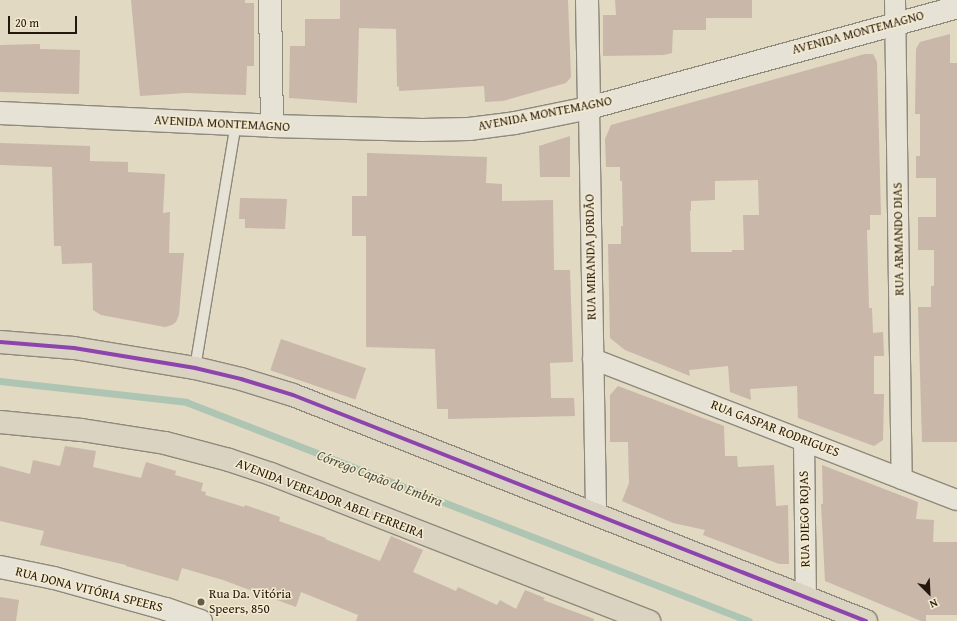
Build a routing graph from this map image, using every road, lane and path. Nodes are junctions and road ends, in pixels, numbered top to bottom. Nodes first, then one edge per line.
1 (270, 0) edge
2 (587, 0) edge
3 (895, 0) edge
4 (957, 6) edge
5 (895, 22) junction
6 (589, 108) junction
7 (0, 113) edge
8 (236, 124) junction
9 (272, 126) junction
10 (0, 342) edge
11 (593, 359) junction
12 (194, 368) junction
13 (0, 422) edge
14 (804, 441) junction
15 (902, 479) junction
16 (957, 500) edge
17 (596, 514) junction
18 (0, 567) edge
19 (806, 597) junction
20 (201, 621) edge
21 (649, 621) edge
22 (866, 621) edge

1 - 9 street
2 - 6 street, RUA MIRANDA JORDÃO
3 - 5 street, RUA ARMANDO DIAS
4 - 5 street, AVENIDA MONTEMAGNO
5 - 6 street, AVENIDA MONTEMAGNO
5 - 15 street, RUA ARMANDO DIAS
6 - 9 street, AVENIDA MONTEMAGNO
6 - 11 street, RUA MIRANDA JORDÃO
7 - 8 street, AVENIDA MONTEMAGNO
8 - 9 street, AVENIDA MONTEMAGNO
8 - 12 lane
10 - 12 main road
11 - 14 street, RUA GASPAR RODRIGUES
11 - 17 street, RUA MIRANDA JORDÃO
12 - 17 main road
13 - 21 main road, AVENIDA VEREADOR ABEL FERREIRA
14 - 15 street, RUA GASPAR RODRIGUES
14 - 19 street, RUA DIEGO ROJAS
15 - 16 street, RUA GASPAR RODRIGUES
17 - 19 main road
18 - 20 street, RUA DONA VITÓRIA SPEERS
19 - 22 main road

